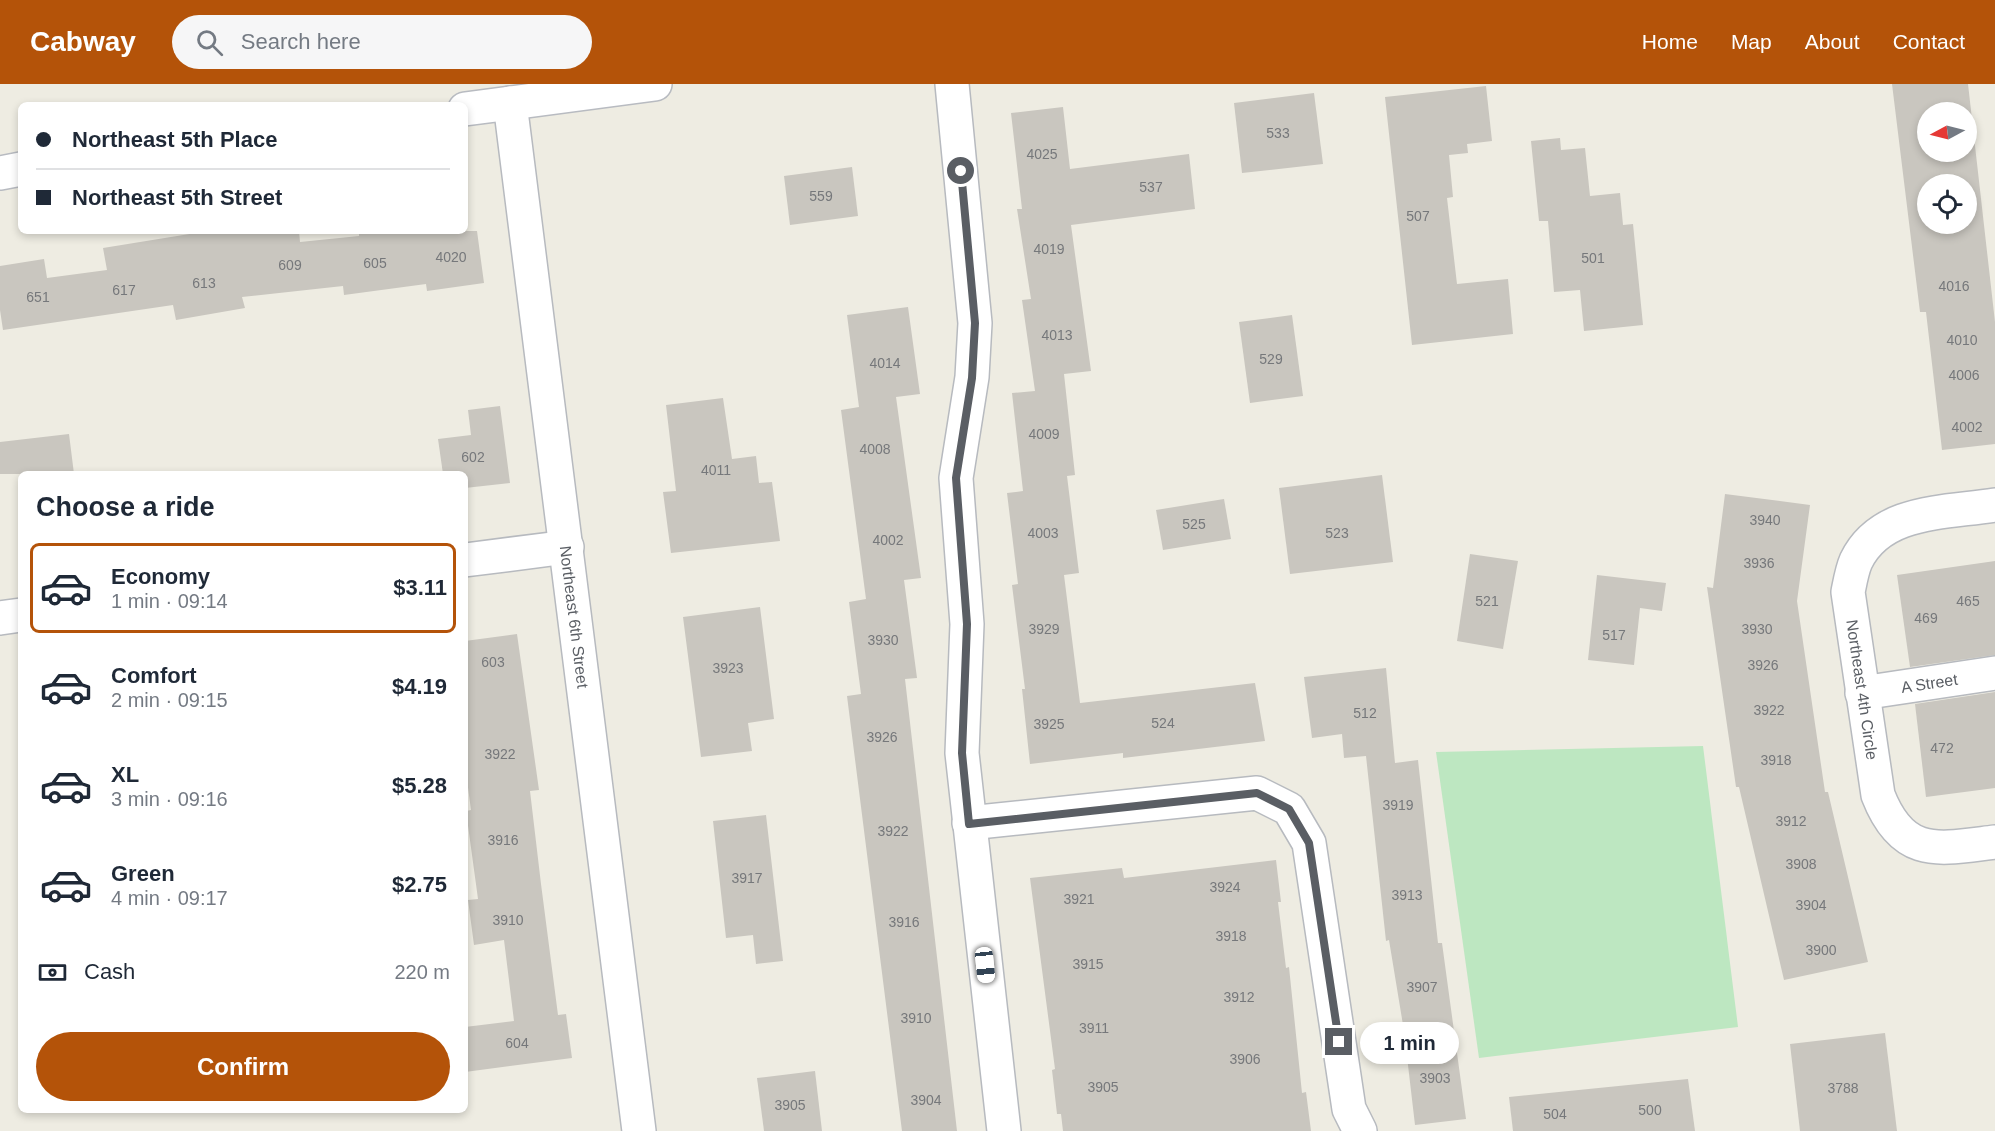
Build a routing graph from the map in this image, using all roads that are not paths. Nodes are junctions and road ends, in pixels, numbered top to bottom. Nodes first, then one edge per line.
1 (655, 84) edge
2 (952, 84) edge
3 (510, 103) junction
4 (468, 109) edge
5 (18, 169) edge
6 (0, 172) edge
7 (1995, 505) edge
8 (567, 547) junction
9 (468, 560) edge
10 (18, 615) edge
11 (0, 618) edge
12 (1995, 673) edge
13 (1863, 693) junction
14 (969, 824) junction
15 (1995, 842) edge
16 (639, 1131) edge
17 (1004, 1131) edge
18 (1360, 1131) edge

1 - 3 street
2 - 14 street
3 - 4 street
3 - 8 street, Northeast 6th Street
5 - 6 street
7 - 13 street, Northeast 4th Circle
8 - 9 street
8 - 16 street, Northeast 6th Street
10 - 11 street
12 - 13 street, A Street
13 - 15 street, Northeast 4th Circle
14 - 17 street
14 - 18 street

